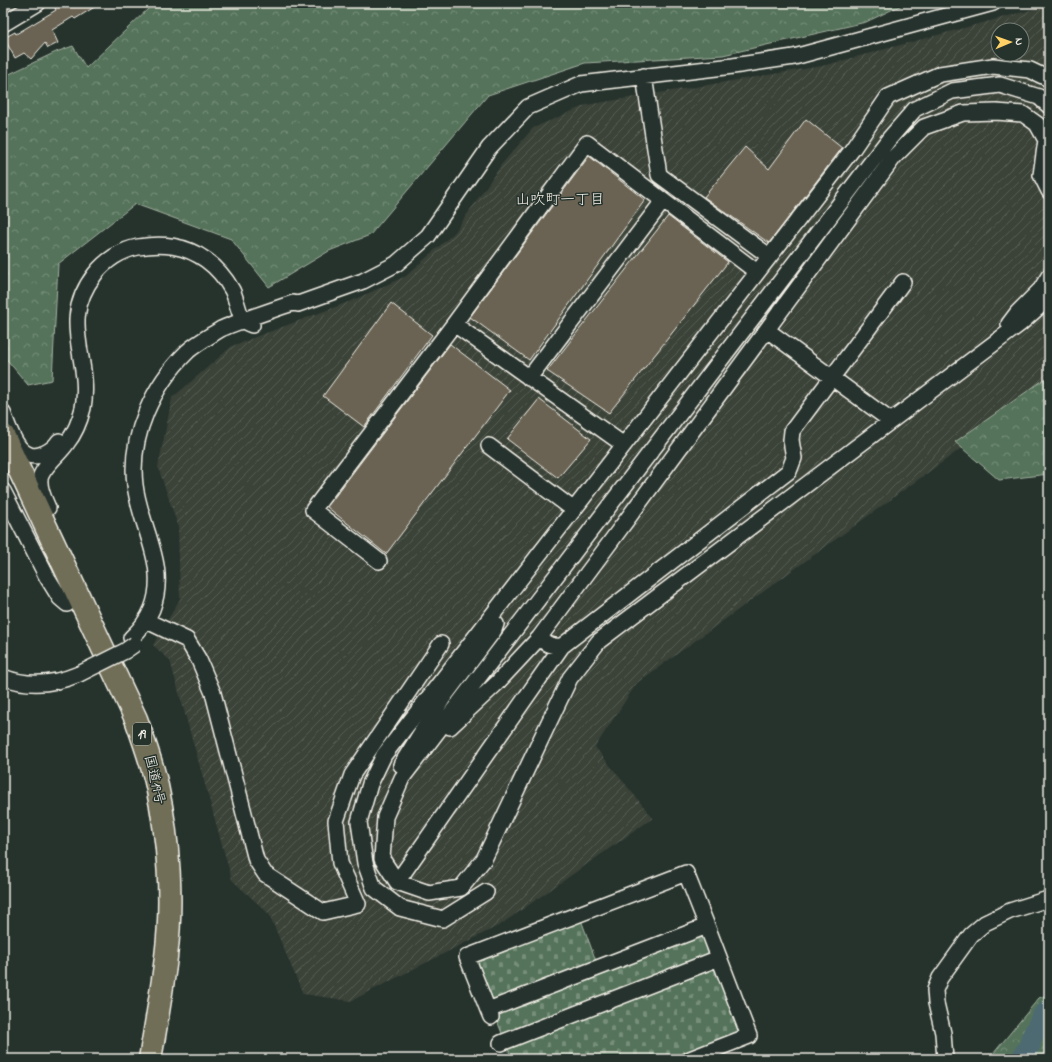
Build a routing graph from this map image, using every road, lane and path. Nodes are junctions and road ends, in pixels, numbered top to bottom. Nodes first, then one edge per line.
1 (38, 3) edge
2 (993, 3) edge
3 (3, 24) edge
4 (644, 76) junction
5 (1049, 79) edge
6 (1049, 106) edge
7 (1049, 191) edge
8 (663, 201) junction
9 (769, 256) junction
10 (757, 272) junction
11 (1049, 276) edge
12 (903, 282) dead end
13 (1049, 298) edge
14 (250, 321) junction
15 (454, 324) junction
16 (766, 330) junction
17 (998, 340) junction
18 (529, 378) junction
19 (832, 378) junction
20 (3, 413) edge
21 (891, 421) junction
22 (3, 435) edge
23 (624, 445) junction
24 (489, 446) dead end
25 (3, 470) edge
26 (3, 491) edge
27 (574, 510) junction
28 (380, 561) dead end
29 (67, 604) junction
30 (499, 606) junction
31 (149, 622) junction
32 (539, 638) junction
33 (441, 644) dead end
34 (562, 646) junction
35 (3, 670) edge
36 (78, 671) junction
37 (3, 677) edge
38 (136, 719) junction
39 (420, 755) junction
40 (385, 817) junction
41 (397, 882) junction
42 (486, 892) dead end
43 (1045, 900) dead end
44 (708, 926) junction
45 (719, 958) junction
46 (501, 1042) dead end
47 (136, 1059) edge
48 (150, 1059) edge
49 (690, 1059) edge
50 (945, 1059) edge

1 - 3 street
2 - 4 street
4 - 9 street
4 - 14 street
5 - 9 street
6 - 39 street
7 - 16 street
8 - 10 street
8 - 15 street
8 - 18 street
9 - 10 street
10 - 23 street
11 - 17 street
12 - 19 street
13 - 17 street
14 - 20 street
14 - 31 street
14 - 38 street
15 - 18 street
15 - 28 street
16 - 19 street
16 - 32 street
17 - 21 street
18 - 23 street
19 - 21 street
19 - 34 street
21 - 41 street
22 - 38 highway, 国道19号 / 19
23 - 27 street
24 - 27 street
25 - 29 highway, 国道19号 / 19
26 - 29 street
27 - 30 street
29 - 47 highway, 国道19号 / 19
30 - 40 street
30 - 42 street
31 - 33 street
31 - 36 street
32 - 34 street
32 - 39 street
34 - 41 street
35 - 36 street
36 - 37 street
38 - 48 highway, 国道19号 / 19
39 - 40 street
40 - 41 street
43 - 50 street
44 - 44 street
44 - 45 street
45 - 46 street
45 - 49 street

